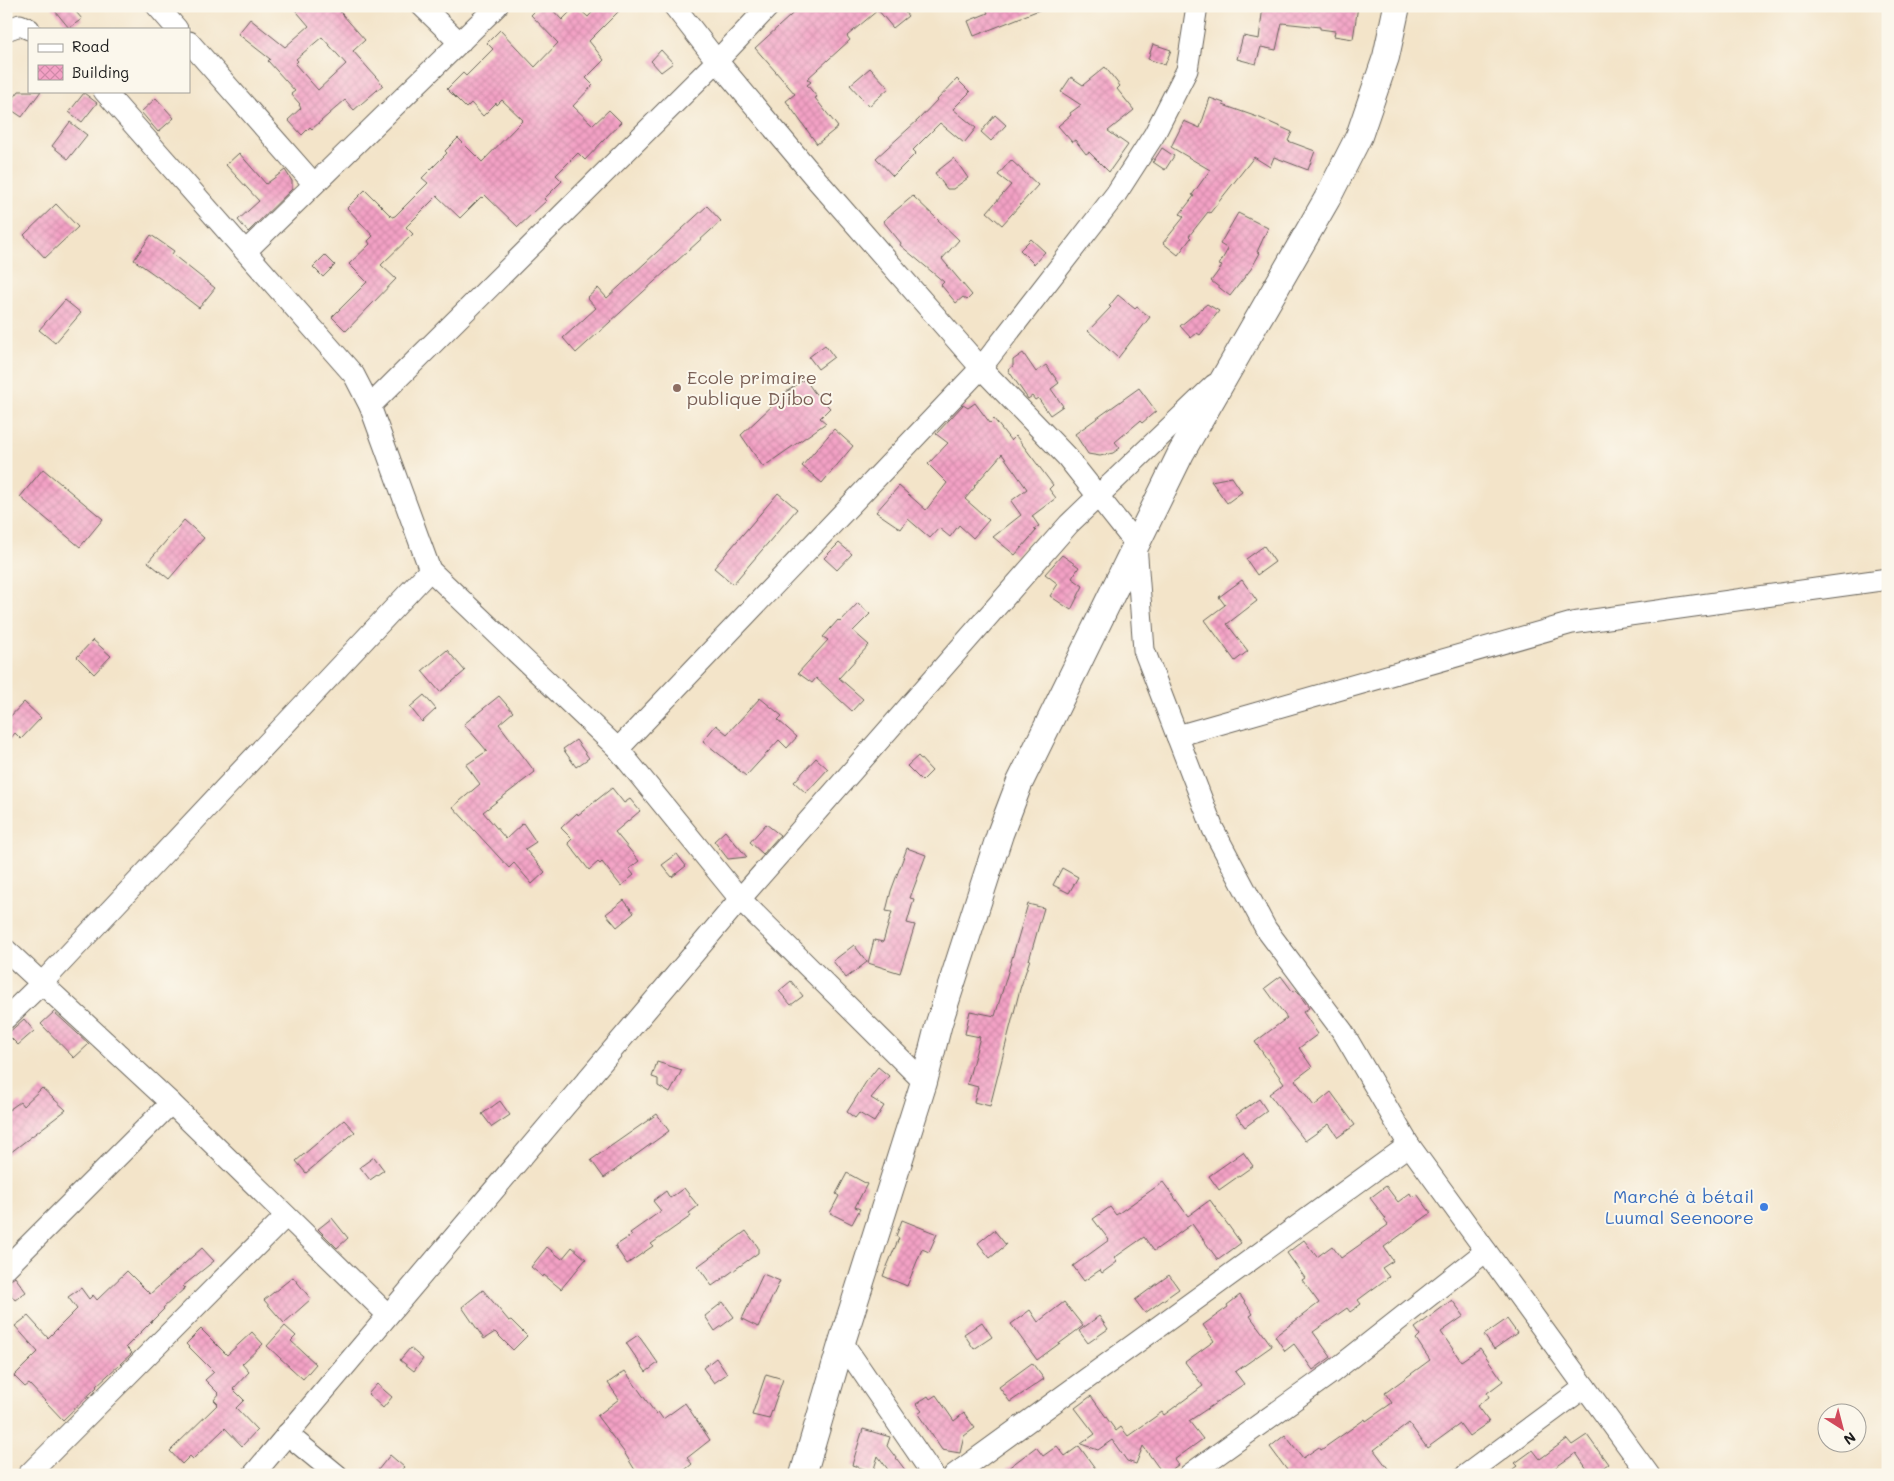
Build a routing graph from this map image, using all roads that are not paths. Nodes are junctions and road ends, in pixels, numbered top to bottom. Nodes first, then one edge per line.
1 (157, 6) edge
2 (422, 6) edge
3 (497, 6) edge
4 (674, 6) edge
5 (769, 6) edge
6 (1197, 6) edge
7 (1398, 6) edge
8 (28, 28) edge
9 (176, 28) edge
10 (6, 30) edge
11 (190, 43) edge
12 (460, 43) junction
13 (717, 61) junction
14 (105, 92) edge
15 (314, 184) junction
16 (246, 251) junction
17 (980, 368) junction
18 (1225, 374) junction
19 (370, 406) junction
20 (1099, 495) junction
21 (1136, 544) junction
22 (430, 570) junction
23 (1888, 579) edge
24 (1177, 736) junction
25 (618, 749) junction
26 (740, 899) junction
27 (6, 950) edge
28 (41, 984) junction
29 (6, 1018) edge
30 (924, 1082) junction
31 (171, 1104) junction
32 (1409, 1145) junction
33 (286, 1216) junction
34 (1486, 1251) junction
35 (6, 1268) edge
36 (388, 1314) junction
37 (842, 1342) junction
38 (1585, 1387) junction
39 (287, 1434) junction
40 (1483, 1468) edge
41 (28, 1475) edge
42 (252, 1475) edge
43 (337, 1475) edge
44 (802, 1475) edge
45 (933, 1475) edge
46 (954, 1475) edge
47 (1189, 1475) edge
48 (1466, 1475) edge
49 (1649, 1475) edge

1 - 9 street
2 - 12 street
3 - 12 street
4 - 13 street
5 - 13 street
6 - 17 street
7 - 18 main road
8 - 10 street
11 - 15 street
12 - 15 street
13 - 17 street
13 - 19 street
14 - 16 street
15 - 16 street
16 - 19 street
17 - 20 street
17 - 25 street
18 - 20 street
18 - 21 main road
19 - 22 street
20 - 21 street
20 - 26 street
21 - 24 street
21 - 30 main road
22 - 25 street
22 - 28 street
23 - 24 street
24 - 32 street
25 - 26 street
26 - 30 street
26 - 36 street
27 - 28 street
28 - 29 street
28 - 31 street
30 - 37 main road
31 - 33 street
31 - 35 street
32 - 34 street
32 - 46 street
33 - 36 street
33 - 41 street
34 - 38 street
34 - 47 street
36 - 39 street
37 - 44 main road
37 - 45 street
38 - 40 street
38 - 49 street
39 - 42 street
39 - 43 street
40 - 48 street

